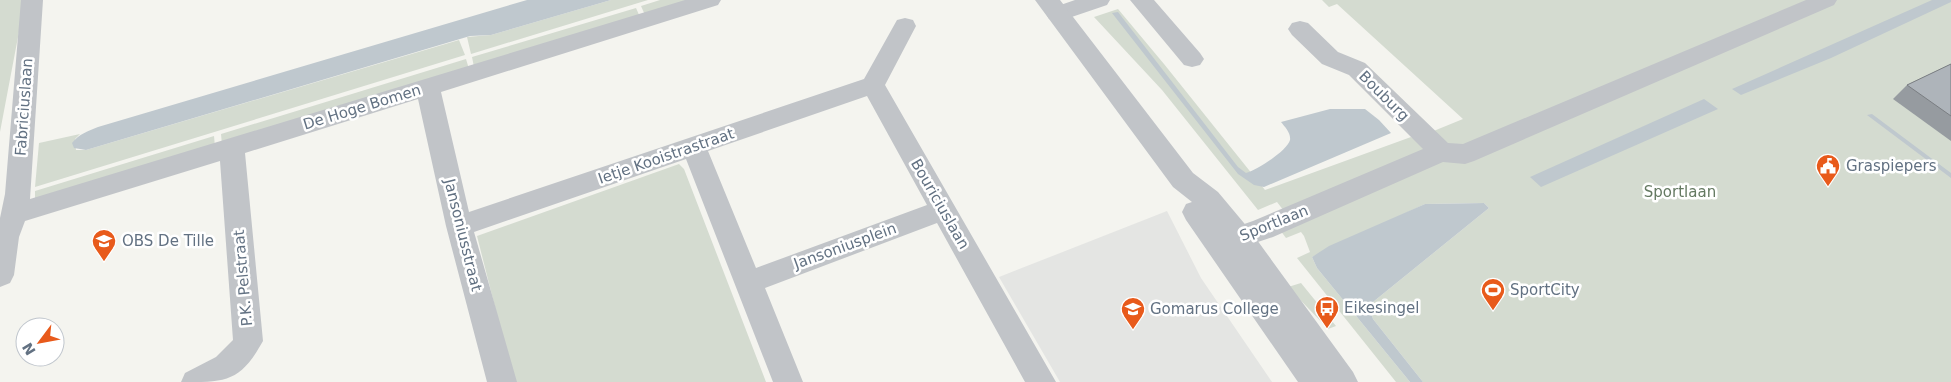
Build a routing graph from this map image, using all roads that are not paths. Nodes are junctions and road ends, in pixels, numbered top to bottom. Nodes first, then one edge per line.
1 (32, 0) edge
2 (710, 0) edge
3 (1099, 0) edge
4 (1141, 0) edge
5 (1826, 0) edge
6 (1052, 7) edge
7 (905, 26) dead end
8 (1300, 28) dead end
9 (1192, 59) dead end
10 (872, 85) junction
11 (428, 87) junction
12 (694, 147) junction
13 (232, 148) junction
14 (1441, 152) junction
15 (944, 210) junction
16 (15, 214) junction
17 (459, 226) junction
18 (1229, 241) junction
19 (0, 275) edge
20 (747, 283) junction
21 (1039, 381) edge
22 (196, 382) edge
23 (502, 382) edge
24 (788, 382) edge
25 (1316, 382) edge
26 (1342, 382) edge

1 - 16 street, Fabriciuslaan
2 - 11 street, De Hoge Bomen
3 - 6 street
4 - 9 street
5 - 14 street, Sportlaan
6 - 18 street
7 - 10 street
8 - 14 street, Bouburg
10 - 12 street, Ietje Kooistrastraat
10 - 15 street, Bouriciuslaan
11 - 13 street, De Hoge Bomen
11 - 17 street, Jansoniusstraat
12 - 17 street, Ietje Kooistrastraat
12 - 20 street
13 - 16 street, De Hoge Bomen
13 - 22 street, P.K. Pelstraat
14 - 18 street, Sportlaan
15 - 20 street, Jansoniusplein
15 - 21 street, Bouriciuslaan
16 - 19 street
17 - 23 street, Jansoniusstraat
18 - 25 street
18 - 26 street
20 - 24 street

